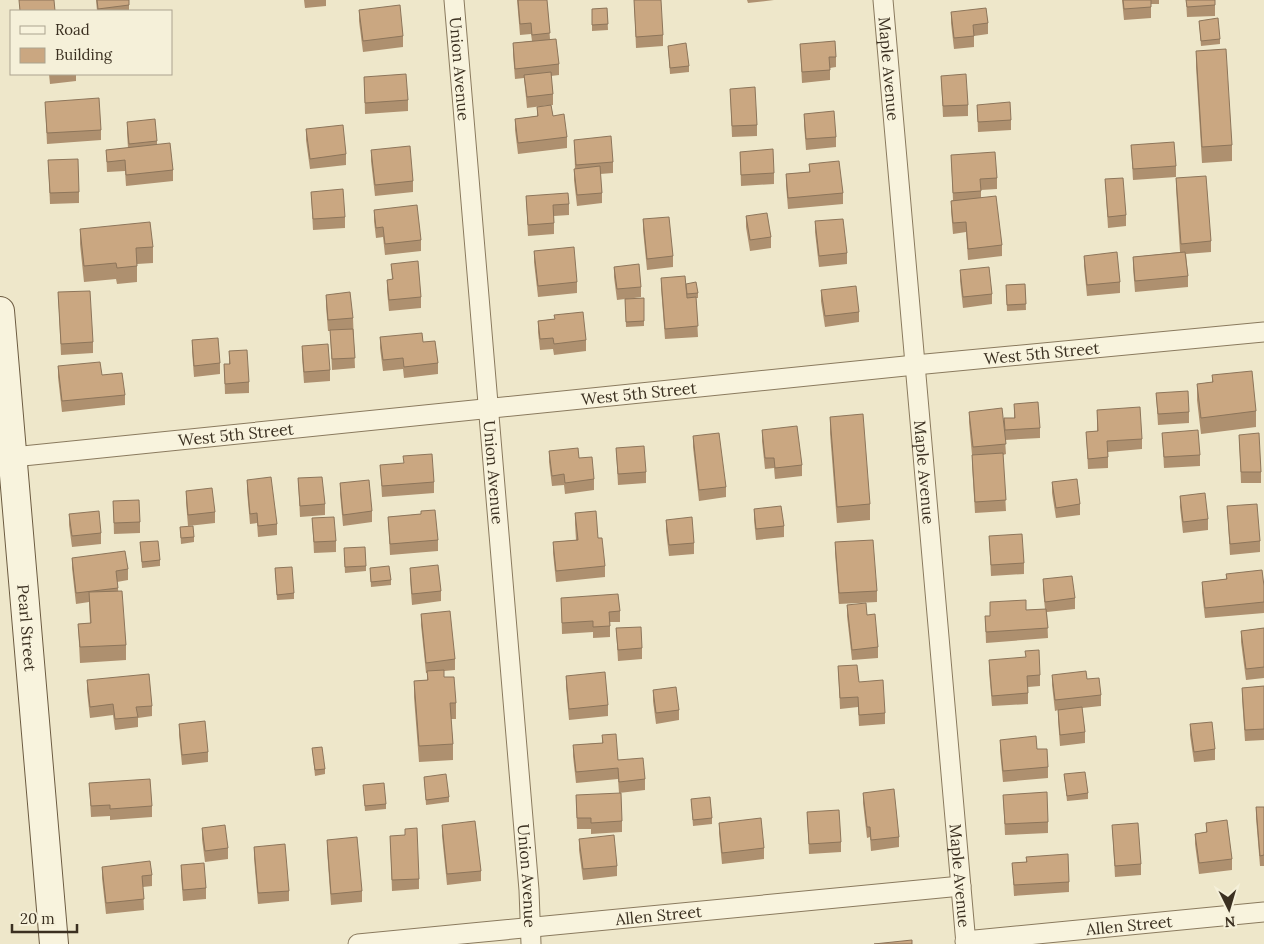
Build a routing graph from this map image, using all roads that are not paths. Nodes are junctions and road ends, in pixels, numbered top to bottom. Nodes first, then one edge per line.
1 (454, 0) edge
2 (883, 0) edge
3 (0, 311) edge
4 (1264, 332) edge
5 (915, 365) junction
6 (490, 409) junction
7 (5, 430) edge
8 (12, 457) junction
9 (961, 886) junction
10 (1264, 912) edge
11 (530, 936) edge
12 (966, 942) edge
13 (54, 944) edge
14 (358, 944) edge

1 - 6 street, Union Avenue
2 - 5 street, Maple Avenue
3 - 7 street, Pearl Street
4 - 5 street, West 5th Street
5 - 6 street, West 5th Street
5 - 9 street, Maple Avenue
6 - 8 street, West 5th Street
6 - 11 street, Union Avenue
7 - 8 street, Pearl Street
8 - 13 street, Pearl Street
9 - 11 street, Allen Street
9 - 12 street, Maple Avenue
10 - 12 street, Allen Street
11 - 14 street, Allen Street

